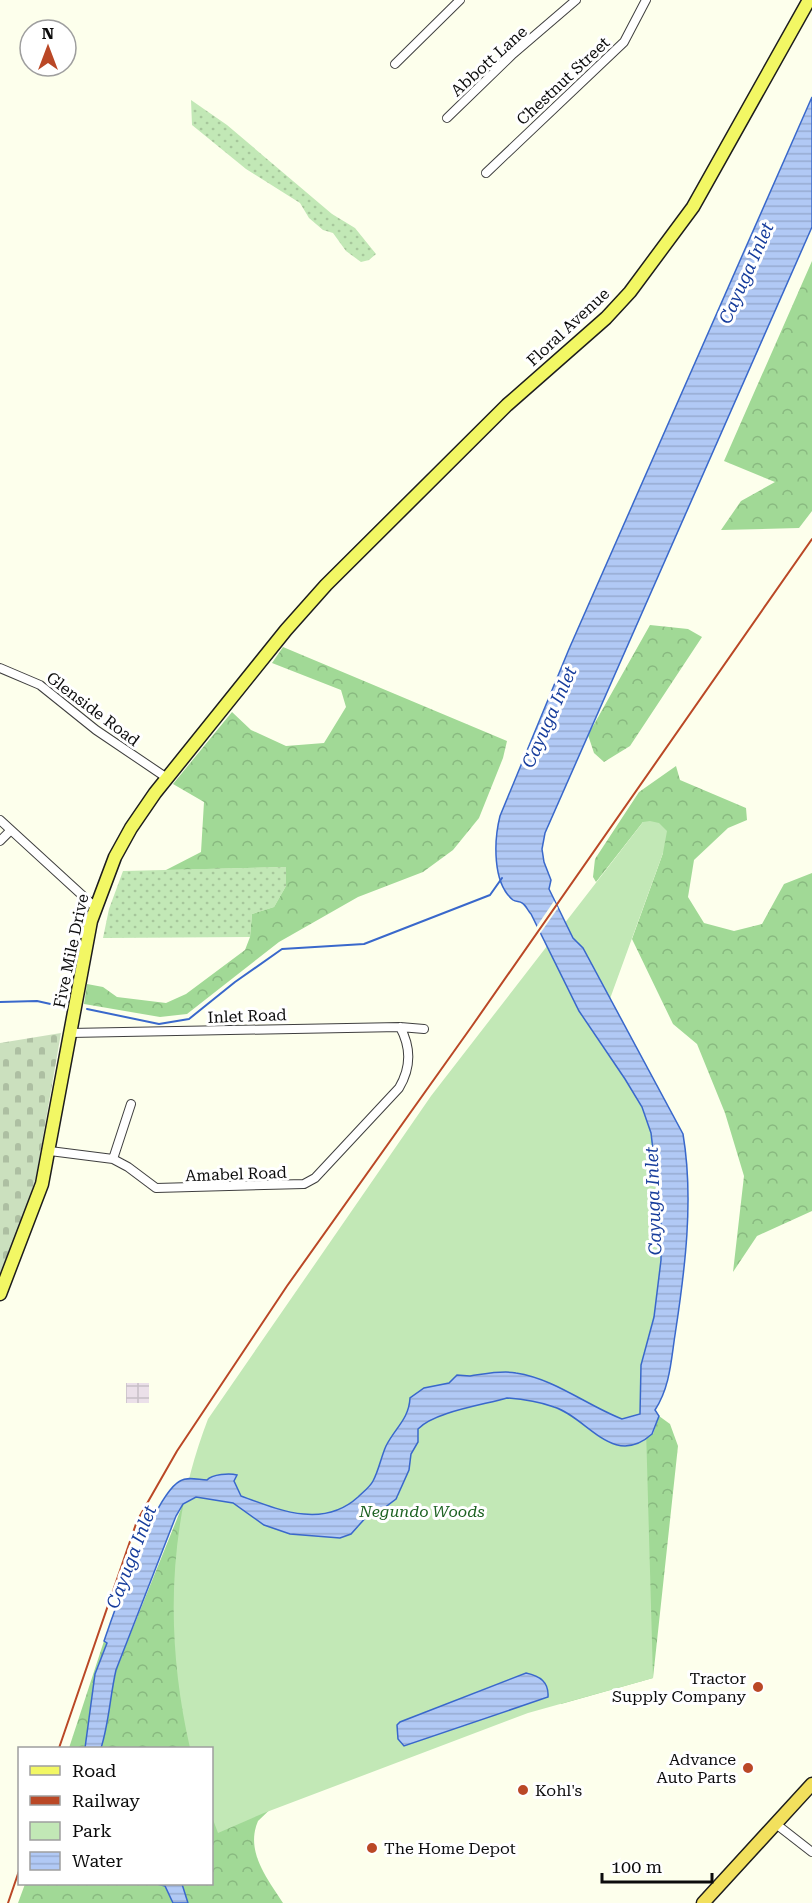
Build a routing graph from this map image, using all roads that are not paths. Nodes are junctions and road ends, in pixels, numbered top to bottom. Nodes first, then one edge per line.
1 (460, 0) edge
2 (576, 0) edge
3 (646, 0) edge
4 (809, 0) edge
5 (395, 64) dead end
6 (447, 118) dead end
7 (486, 173) dead end
8 (286, 630) joint
9 (0, 668) edge
10 (167, 778) junction
11 (0, 820) edge
12 (11, 830) junction
13 (0, 841) edge
14 (95, 907) junction
15 (400, 1027) junction
16 (424, 1029) dead end
17 (70, 1033) junction
18 (131, 1104) dead end
19 (50, 1151) junction
20 (113, 1159) junction
21 (0, 1294) edge
22 (812, 1784) edge
23 (776, 1824) junction
24 (812, 1852) edge
25 (703, 1903) edge

1 - 5 street
2 - 6 street, Abbott Lane
3 - 7 street, Chestnut Street
4 - 8 main road, Floral Avenue
8 - 10 main road, Five Mile Drive
9 - 10 street, Glenside Road
10 - 14 main road, Five Mile Drive
11 - 12 street
12 - 13 street
12 - 14 street
14 - 17 main road, Five Mile Drive
15 - 16 street, Inlet Road
15 - 17 street, Inlet Road
15 - 20 street, Amabel Road
17 - 19 main road, Five Mile Drive
18 - 20 street
19 - 20 street, Amabel Road
19 - 21 main road, Five Mile Drive
22 - 23 highway
23 - 24 street
23 - 25 highway

